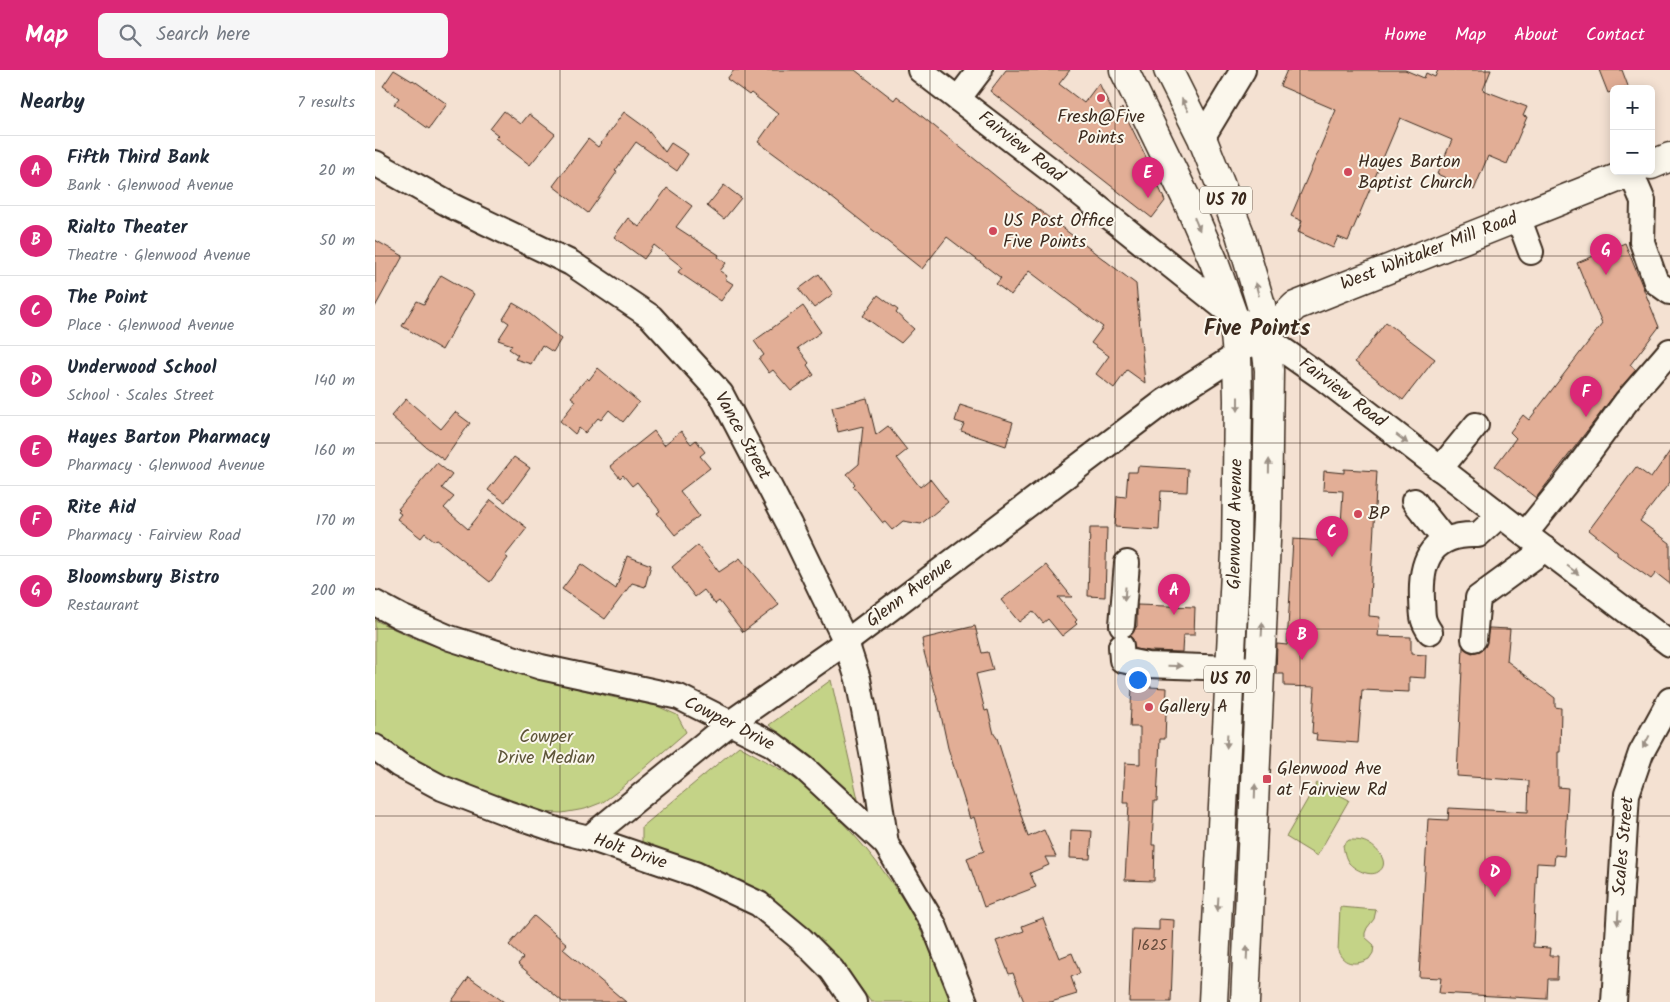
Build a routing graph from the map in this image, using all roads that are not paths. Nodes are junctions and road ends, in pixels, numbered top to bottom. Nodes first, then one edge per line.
1 (920, 70) edge
2 (980, 70) edge
3 (1123, 70) edge
4 (1168, 70) edge
5 (1243, 70) edge
6 (958, 99) junction
7 (1202, 138) junction
8 (1670, 157) edge
9 (375, 163) edge
10 (1655, 163) edge
11 (1626, 175) edge
12 (1640, 175) edge
13 (1518, 217) junction
14 (1531, 252) dead end
15 (1670, 292) edge
16 (1233, 315) junction
17 (1265, 336) junction
18 (1670, 351) edge
19 (1237, 355) junction
20 (1475, 425) dead end
21 (1440, 469) junction
22 (1413, 501) dead end
23 (1501, 515) junction
24 (1525, 534) junction
25 (1445, 540) junction
26 (1545, 549) junction
27 (1127, 563) dead end
28 (375, 603) edge
29 (1430, 632) dead end
30 (1474, 639) dead end
31 (846, 642) junction
32 (1670, 644) edge
33 (1231, 668) junction
34 (1260, 669) junction
35 (1670, 700) edge
36 (730, 723) junction
37 (375, 747) edge
38 (589, 838) junction
39 (886, 844) junction
40 (854, 1002) edge
41 (965, 1002) edge
42 (1213, 1002) edge
43 (1245, 1002) edge
44 (1614, 1002) edge

1 - 6 street, Fairview Road
2 - 6 street
3 -> 16 main road, Glenwood Avenue / US 70
7 -> 4 main road, Glenwood Avenue / US 70
5 - 7 street
6 - 16 street, Fairview Road
17 -> 7 main road, Glenwood Avenue / US 70
8 - 10 main road, West Whitaker Mill Road
9 - 31 street, Vance Street
11 - 13 main road, West Whitaker Mill Road
12 - 15 street
13 - 14 street
13 - 17 main road, West Whitaker Mill Road
16 - 17 street, Fairview Road
16 - 19 main road, Glenwood Avenue / US 70
17 - 19 main road, West Whitaker Mill Road
17 -> 21 street, Fairview Road
34 -> 17 main road, Glenwood Avenue / US 70
18 - 24 street
19 - 31 street, Glenn Avenue
19 -> 33 main road, Glenwood Avenue / US 70
20 - 21 street
21 - 23 street, Fairview Road
22 - 25 street
23 - 24 street, Fairview Road
23 - 25 street
24 - 26 street, Fairview Road
25 - 29 street
26 - 30 street
26 -> 32 street, Fairview Road
27 -> 33 street
28 - 36 street, Cowper Drive
31 - 36 street, Glenn Avenue
31 - 39 street, Vance Street
33 - 34 street
33 -> 42 main road, Glenwood Avenue / US 70
43 -> 34 main road, Glenwood Avenue / US 70
35 -> 44 street, Scales Street
36 - 38 street, Glenn Avenue
36 - 39 street, Cowper Drive
37 - 38 street, Holt Drive
38 - 40 street, Holt Drive
39 - 41 street, Cowper Drive

